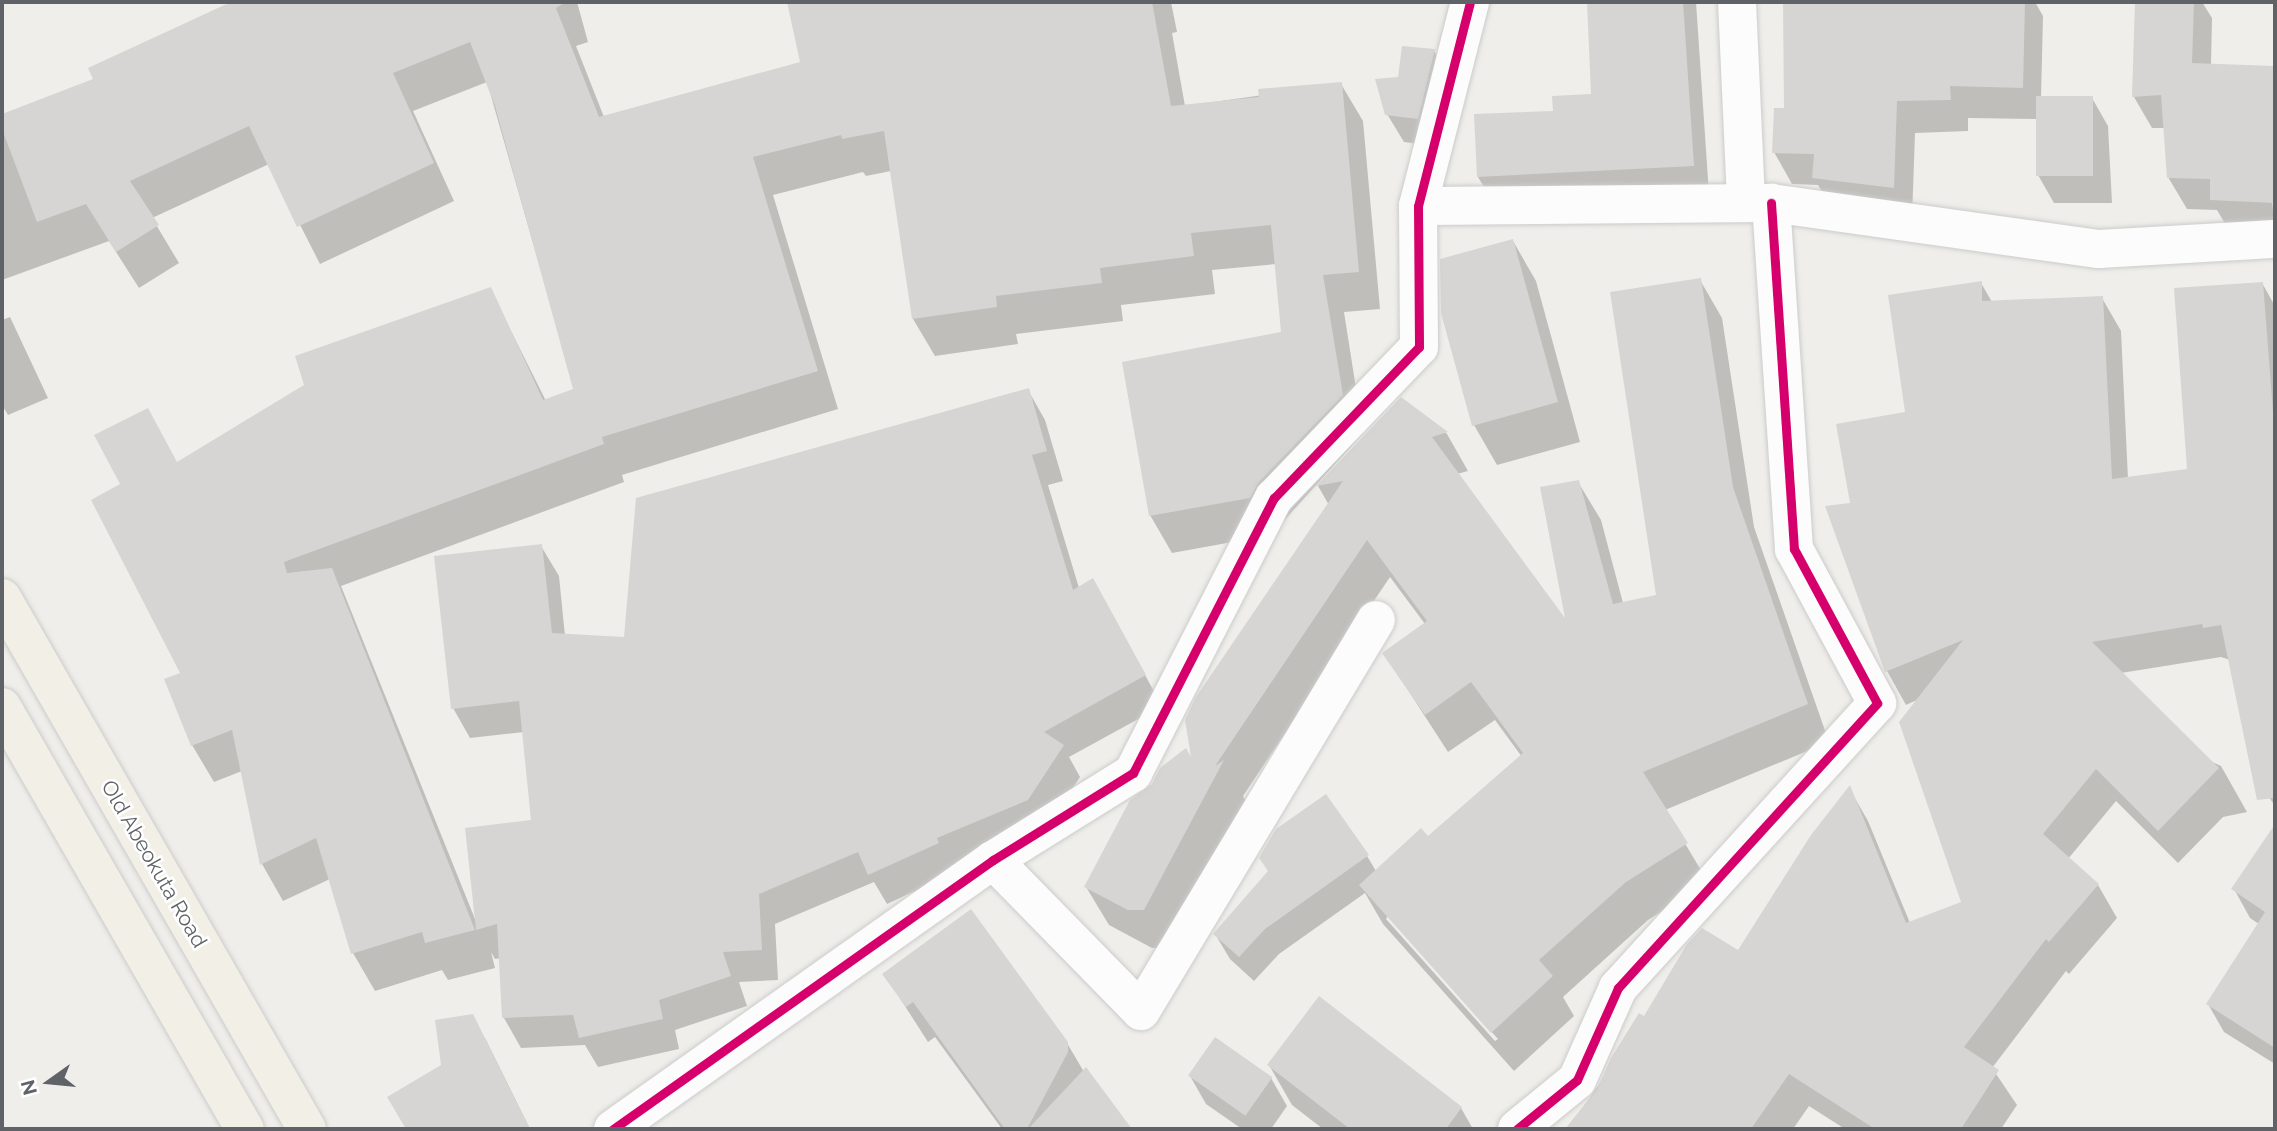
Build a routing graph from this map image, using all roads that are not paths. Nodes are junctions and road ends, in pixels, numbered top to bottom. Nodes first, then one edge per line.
1 (1470, 2) edge
2 (1737, 2) edge
3 (1758, 203) junction
4 (1418, 205) junction
5 (2275, 239) edge
6 (2, 598) edge
7 (1376, 620) dead end
8 (2, 707) edge
9 (993, 860) junction
10 (245, 1129) edge
11 (307, 1129) edge
12 (613, 1129) edge
13 (1517, 1129) edge

1 - 4 street
2 - 3 street
3 - 4 street
3 - 5 street
3 - 13 street
4 - 9 street
6 - 11 highway, Old Abeokuta Road
7 - 9 street
8 - 10 highway
9 - 12 street

